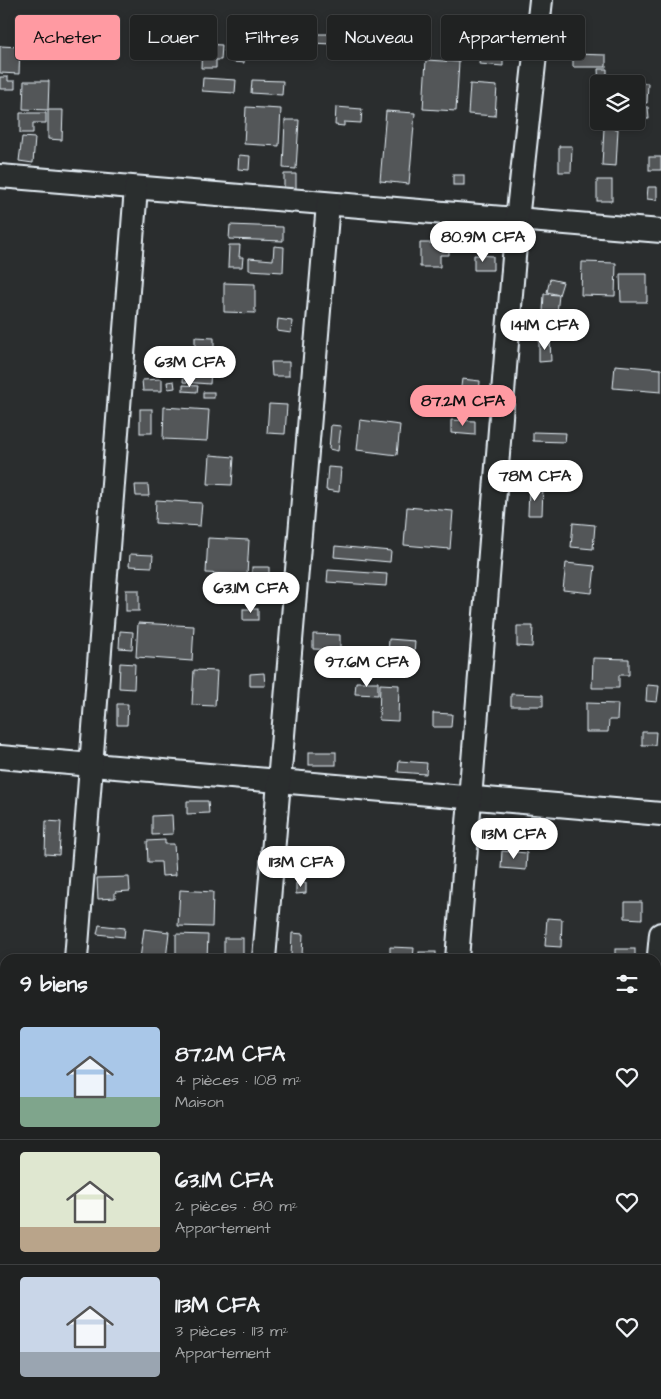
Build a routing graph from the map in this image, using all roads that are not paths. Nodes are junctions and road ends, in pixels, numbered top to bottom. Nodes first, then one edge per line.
1 (541, 0) edge
2 (0, 176) edge
3 (136, 188) junction
4 (328, 204) junction
5 (517, 220) junction
6 (661, 231) edge
7 (0, 758) edge
8 (91, 765) junction
9 (279, 782) junction
10 (470, 798) junction
11 (661, 814) edge
12 (661, 934) edge
13 (76, 954) edge
14 (264, 954) edge
15 (457, 954) edge
16 (659, 954) edge

1 - 5 street
2 - 3 street
3 - 4 street
3 - 8 street
4 - 5 street
4 - 9 street
5 - 6 street
5 - 10 street
7 - 8 street
8 - 9 street
8 - 13 street
9 - 10 street
9 - 14 street
10 - 11 street
10 - 15 street
12 - 16 street

